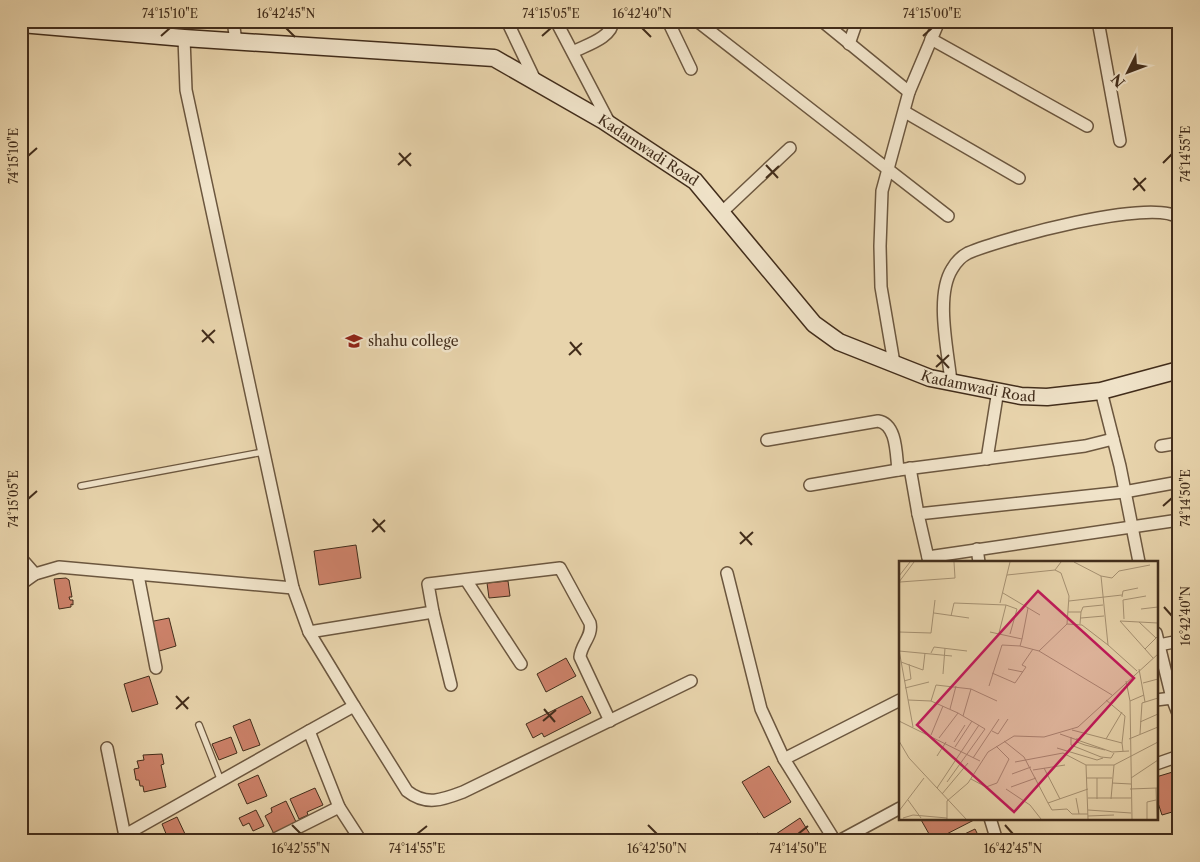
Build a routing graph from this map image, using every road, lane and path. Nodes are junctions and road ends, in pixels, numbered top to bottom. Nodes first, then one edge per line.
1 (233, 21) edge
2 (508, 21) edge
3 (556, 21) edge
4 (613, 21) edge
5 (668, 21) edge
6 (698, 21) edge
7 (822, 21) edge
8 (857, 21) edge
9 (939, 21) edge
10 (1098, 21) edge
11 (54, 23) edge
12 (21, 24) edge
13 (184, 38) junction
14 (931, 39) junction
15 (236, 41) junction
16 (849, 44) junction
17 (573, 52) junction
18 (691, 69) dead end
19 (536, 82) junction
20 (909, 92) junction
21 (905, 112) junction
22 (611, 125) junction
23 (1088, 126) dead end
24 (1120, 141) dead end
25 (790, 148) dead end
26 (888, 168) junction
27 (1019, 178) dead end
28 (722, 213) junction
29 (948, 216) dead end
30 (1179, 218) edge
31 (894, 363) junction
32 (1179, 370) edge
33 (951, 382) junction
34 (998, 390) junction
35 (1101, 391) junction
36 (1113, 439) junction
37 (767, 440) dead end
38 (1179, 443) edge
39 (1161, 446) dead end
40 (263, 452) junction
41 (987, 459) junction
42 (904, 469) junction
43 (1179, 482) edge
44 (810, 485) dead end
45 (81, 486) dead end
46 (1124, 492) junction
47 (918, 514) junction
48 (1179, 520) edge
49 (1131, 527) junction
50 (976, 549) junction
51 (21, 558) edge
52 (928, 559) edge
53 (979, 561) edge
54 (1139, 561) edge
55 (727, 573) dead end
56 (35, 574) junction
57 (138, 575) junction
58 (466, 580) junction
59 (21, 584) edge
60 (293, 588) junction
61 (433, 612) junction
62 (310, 632) junction
63 (1158, 641) edge
64 (1179, 641) edge
65 (1159, 645) junction
66 (521, 664) dead end
67 (156, 668) dead end
68 (691, 681) dead end
69 (451, 685) dead end
70 (1172, 698) junction
71 (1158, 700) edge
72 (899, 701) edge
73 (354, 706) junction
74 (1179, 716) edge
75 (610, 721) junction
76 (199, 725) dead end
77 (308, 731) junction
78 (108, 748) dead end
79 (1179, 756) edge
80 (784, 759) junction
81 (1158, 763) edge
82 (221, 781) junction
83 (339, 807) junction
84 (899, 809) edge
85 (993, 820) edge
86 (126, 838) edge
87 (271, 841) edge
88 (361, 841) edge
89 (835, 841) edge
90 (839, 841) edge
91 (997, 841) edge

1 - 15 street
2 - 19 street
3 - 17 street
4 - 17 street
5 - 18 street
6 - 26 street
7 - 16 street
8 - 16 street
9 - 14 street
10 - 24 street
11 - 12 street
11 - 13 street, Kadamwadi Road
13 - 15 street, Kadamwadi Road
13 - 40 street
14 - 20 street
14 - 23 street
15 - 19 street, Kadamwadi Road
16 - 20 street
17 - 22 street
19 - 22 street, Kadamwadi Road
20 - 21 street
21 - 26 street
21 - 27 street
22 - 28 street, Kadamwadi Road
25 - 28 street
26 - 29 street
26 - 31 street
28 - 31 street, Kadamwadi Road
30 - 33 street
31 - 33 street, Kadamwadi Road
32 - 35 street, Kadamwadi Road
33 - 34 street, Kadamwadi Road
34 - 35 street, Kadamwadi Road
34 - 41 street
35 - 36 street
36 - 41 street
36 - 46 street
37 - 42 street
38 - 39 street
40 - 45 lane
40 - 60 street
41 - 42 street
42 - 44 street
42 - 47 street
43 - 46 street
46 - 47 street
46 - 49 street
47 - 52 street
48 - 49 street
49 - 50 street
49 - 54 street
50 - 52 street
50 - 53 street
51 - 56 street
55 - 80 street
56 - 57 street
56 - 59 street
57 - 60 street
57 - 67 street
58 - 61 street
58 - 66 street
58 - 75 street
60 - 62 street
61 - 62 street
61 - 69 street
62 - 73 street
63 - 65 street
64 - 65 street
65 - 70 street
68 - 75 street
70 - 71 street
70 - 74 street
72 - 80 street
73 - 75 street
73 - 77 street
76 - 82 lane
77 - 82 street
77 - 83 street
78 - 86 street
79 - 81 street
80 - 89 street
82 - 86 street
83 - 87 street
83 - 88 street
84 - 90 street
85 - 91 street

